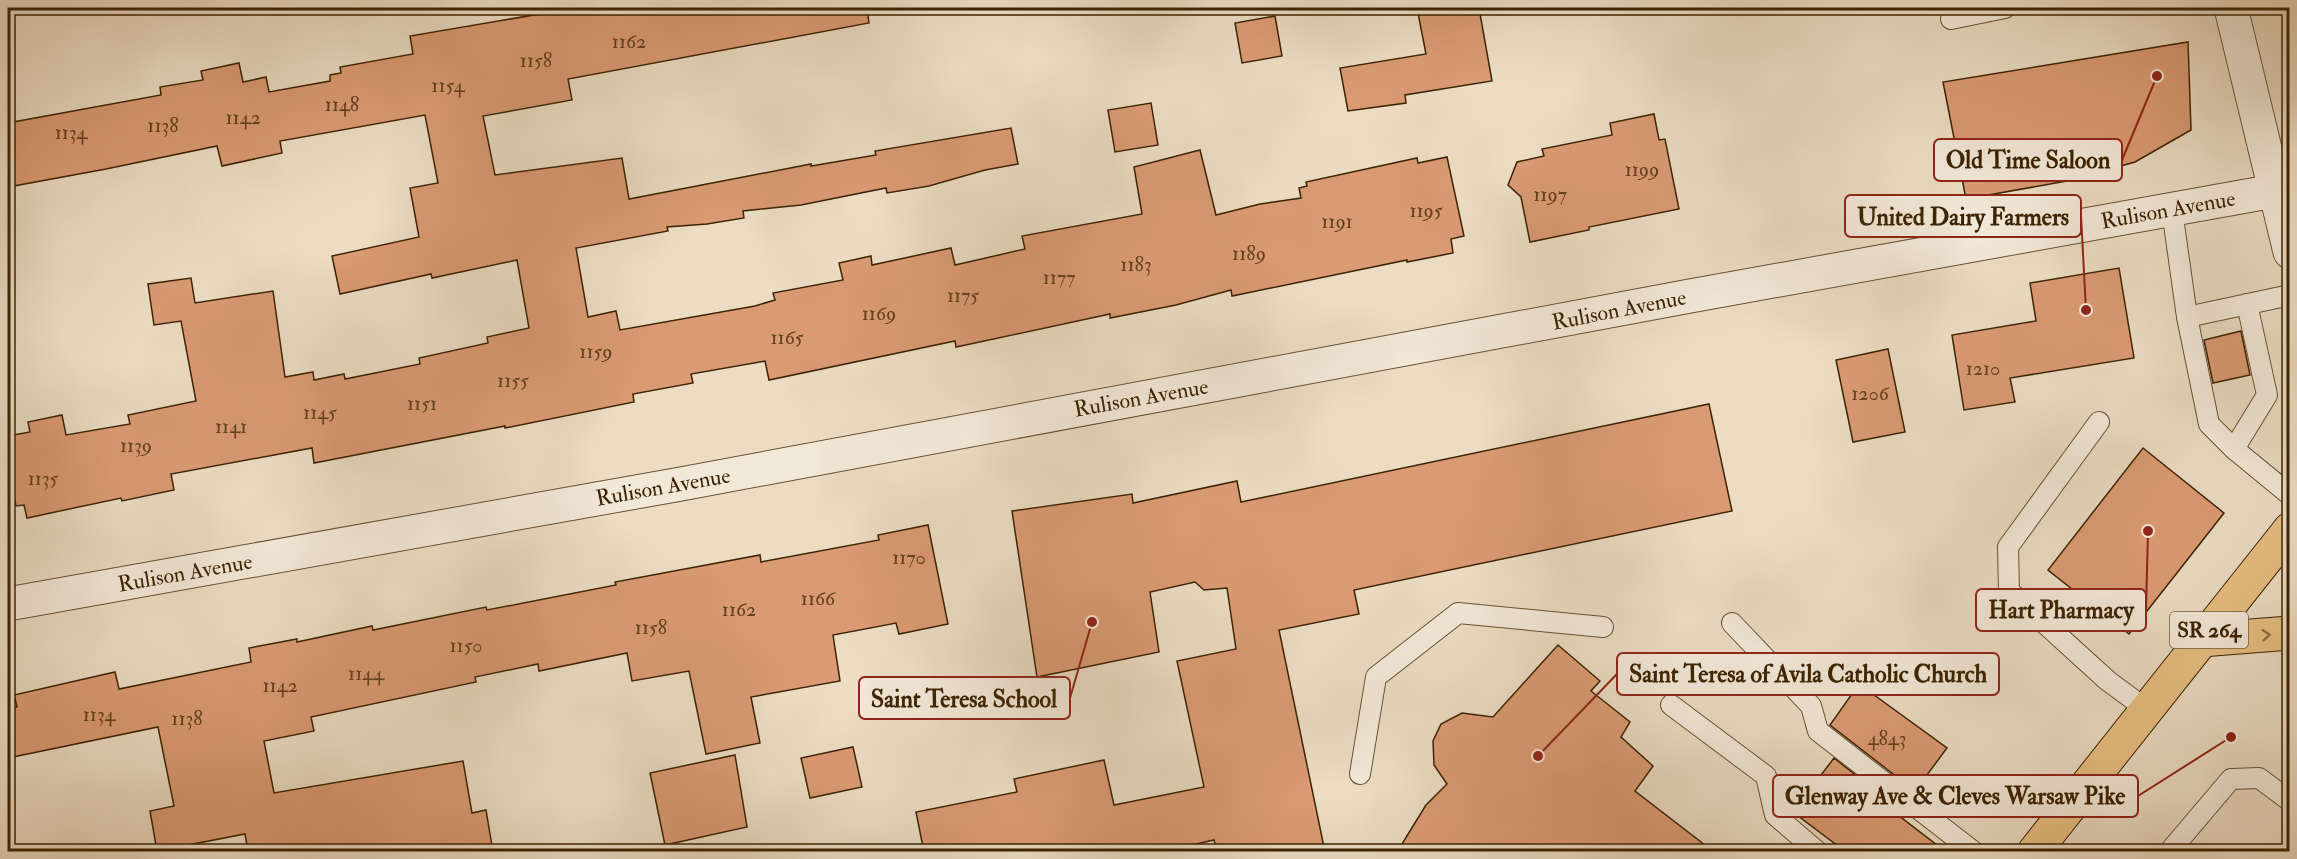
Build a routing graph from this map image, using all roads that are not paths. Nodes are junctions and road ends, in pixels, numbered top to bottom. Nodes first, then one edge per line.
1 (2005, 8) edge
2 (2231, 8) edge
3 (1951, 19) dead end
4 (2274, 191) junction
5 (2172, 210) junction
6 (2289, 252) edge
7 (2289, 295) edge
8 (2247, 304) junction
9 (2187, 317) junction
10 (2099, 422) dead end
11 (2234, 449) junction
12 (2289, 495) edge
13 (2289, 529) edge
14 (8, 604) edge
15 (1732, 623) dead end
16 (1603, 627) dead end
17 (2289, 633) edge
18 (2201, 640) junction
19 (1671, 705) dead end
20 (2146, 709) junction
21 (1360, 774) dead end
22 (2289, 801) edge
23 (1818, 852) edge
24 (1974, 852) edge
25 (2034, 852) edge
26 (2169, 852) edge

1 - 3 lane
2 - 4 street
4 - 5 street, Rulison Avenue
4 - 6 street
5 - 9 lane
5 - 14 street, Rulison Avenue
7 - 8 lane
8 - 9 lane
8 - 11 lane
9 - 11 lane
10 - 20 lane
11 - 12 lane
13 - 18 main road, SR 264
15 - 24 lane
16 - 21 lane
18 -> 17 main road
18 - 20 main road, SR 264
19 - 23 lane
20 - 25 main road, SR 264
22 - 26 lane

